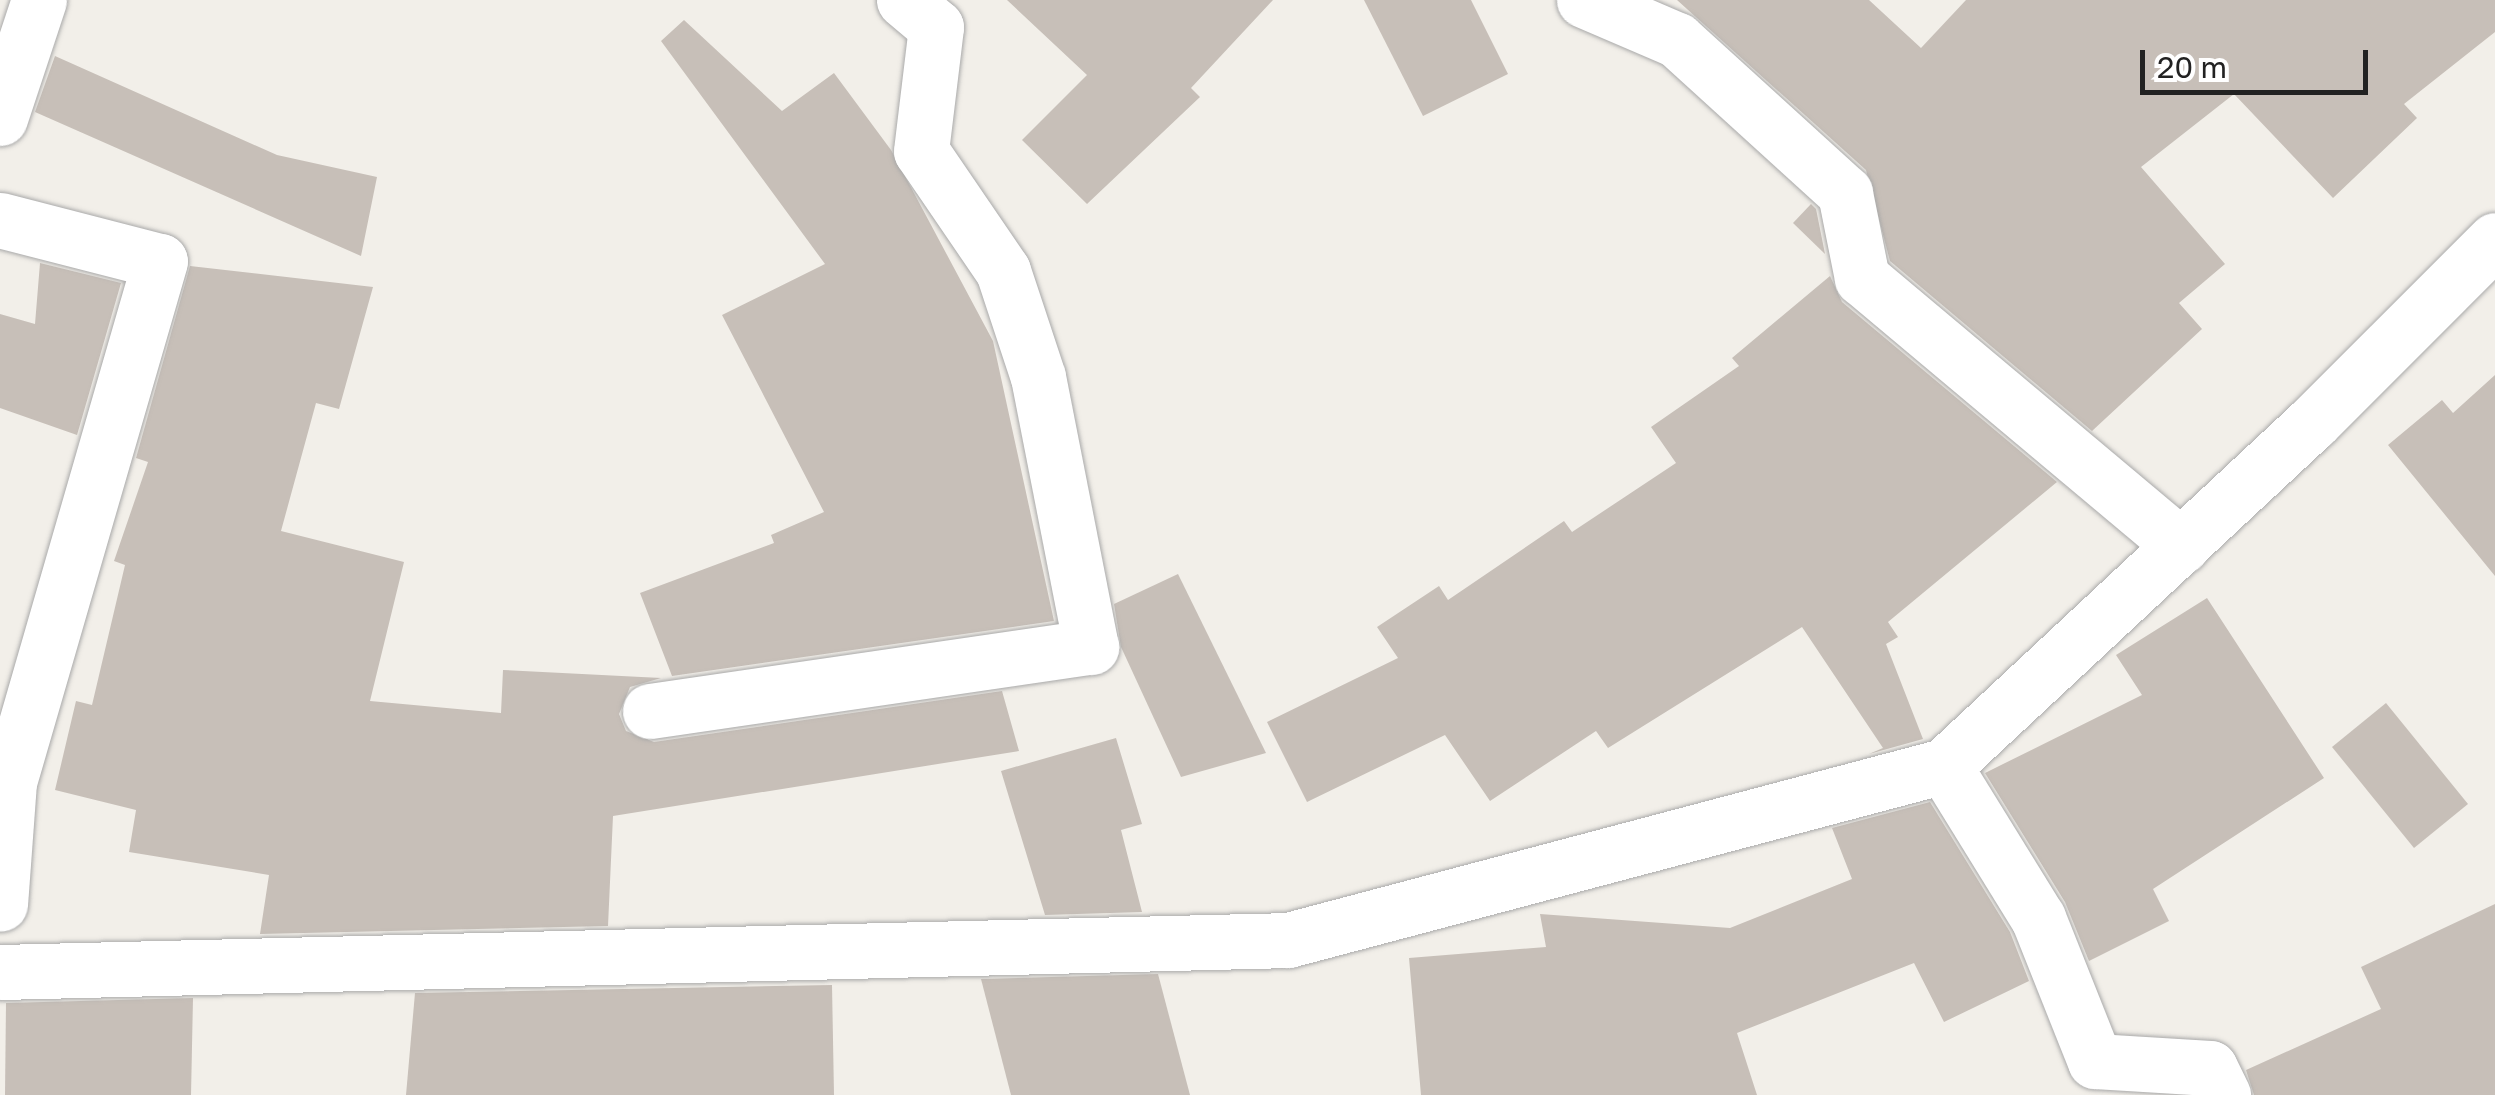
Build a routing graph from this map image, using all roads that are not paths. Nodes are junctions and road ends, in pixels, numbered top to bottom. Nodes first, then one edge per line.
1 (39, 0) edge
2 (904, 0) edge
3 (1584, 0) edge
4 (0, 118) edge
5 (0, 220) edge
6 (2495, 240) edge
7 (2181, 546) junction
8 (650, 711) dead end
9 (1944, 766) junction
10 (0, 904) edge
11 (0, 972) edge
12 (2223, 1095) edge

1 - 4 street
2 - 8 street
3 - 7 street
5 - 10 street
6 - 7 street
7 - 9 street
9 - 11 street
9 - 12 street

